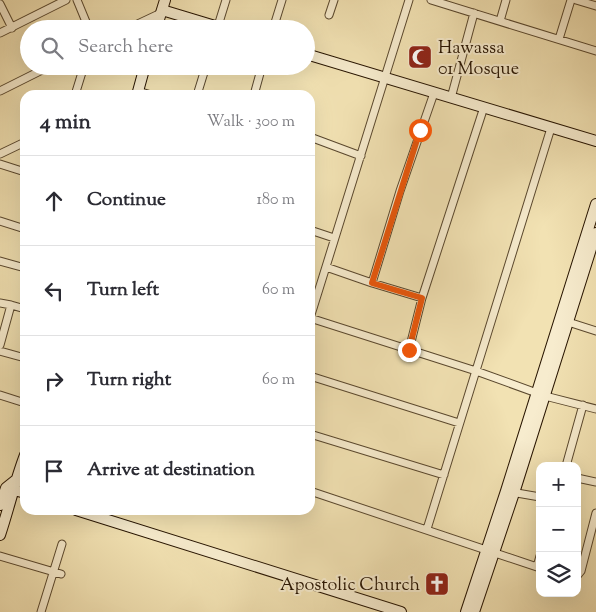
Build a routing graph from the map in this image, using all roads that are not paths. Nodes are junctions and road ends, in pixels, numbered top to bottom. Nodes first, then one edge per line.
1 (66, 0) edge
2 (77, 0) edge
3 (226, 0) edge
4 (282, 0) edge
5 (334, 0) edge
6 (409, 0) edge
7 (506, 0) edge
8 (571, 0) edge
9 (576, 0) edge
10 (436, 1) edge
11 (0, 4) edge
12 (596, 6) edge
13 (163, 8) edge
14 (474, 13) junction
15 (329, 14) dead end
16 (27, 20) edge
17 (85, 20) edge
18 (142, 20) edge
19 (159, 20) edge
20 (197, 20) edge
21 (222, 20) edge
22 (276, 20) edge
23 (500, 21) junction
24 (20, 24) edge
25 (12, 28) junction
26 (0, 33) edge
27 (559, 40) junction
28 (596, 51) edge
29 (315, 57) edge
30 (33, 75) edge
31 (81, 75) edge
32 (142, 75) edge
33 (203, 75) edge
34 (260, 75) edge
35 (385, 78) junction
36 (77, 90) edge
37 (138, 90) edge
38 (199, 90) edge
39 (255, 90) edge
40 (0, 92) edge
41 (434, 93) junction
42 (451, 98) junction
43 (484, 107) junction
44 (551, 128) junction
45 (315, 139) edge
46 (596, 142) edge
47 (20, 144) edge
48 (0, 154) edge
49 (361, 156) junction
50 (0, 164) edge
51 (20, 170) edge
52 (596, 207) edge
53 (0, 221) edge
54 (20, 227) edge
55 (315, 232) edge
56 (596, 233) edge
57 (334, 238) junction
58 (0, 261) edge
59 (588, 263) edge
60 (20, 267) edge
61 (326, 267) junction
62 (372, 283) junction
63 (422, 298) junction
64 (315, 302) edge
65 (0, 303) edge
66 (11, 305) junction
67 (20, 308) edge
68 (315, 320) edge
69 (564, 321) junction
70 (596, 330) edge
71 (0, 345) edge
72 (409, 350) junction
73 (0, 351) edge
74 (20, 357) edge
75 (476, 371) junction
76 (315, 378) edge
77 (541, 394) junction
78 (0, 395) edge
79 (20, 401) edge
80 (583, 405) junction
81 (596, 409) edge
82 (460, 423) junction
83 (315, 436) edge
84 (567, 462) edge
85 (20, 465) edge
86 (444, 475) junction
87 (581, 479) edge
88 (596, 482) edge
89 (9, 486) edge
90 (510, 492) junction
91 (315, 494) edge
92 (536, 496) edge
93 (0, 505) edge
94 (596, 513) edge
95 (92, 515) edge
96 (427, 530) junction
97 (0, 535) edge
98 (62, 544) dead end
99 (490, 552) junction
100 (0, 556) edge
101 (536, 566) edge
102 (581, 571) edge
103 (57, 573) junction
104 (41, 612) edge
105 (401, 612) edge
106 (466, 612) edge
107 (474, 612) edge

1 - 16 street
2 - 17 street
3 - 21 street
4 - 22 street
5 - 15 street
6 - 35 street
7 - 23 street
8 - 27 street
9 - 12 street
10 - 14 street
11 - 25 street
13 - 18 street
13 - 19 street
13 - 20 street
14 - 23 street
14 - 42 street
23 - 27 street
24 - 25 street
25 - 26 street
27 - 28 street
29 - 35 street
30 - 40 street
31 - 36 street
32 - 37 street
33 - 38 street
34 - 39 street
35 - 41 street
35 - 49 street
41 - 42 street
41 - 62 street
42 - 43 street
43 - 44 street
43 - 63 street
44 - 46 street
44 - 75 street
45 - 49 street
47 - 48 street
49 - 57 street
50 - 51 street
52 - 59 street
53 - 54 street
55 - 57 street
56 - 59 street
57 - 61 street
58 - 60 street
59 - 69 street
61 - 62 street
61 - 64 street
62 - 63 street
63 - 72 street
65 - 66 street
66 - 67 street
66 - 71 street
68 - 72 street
69 - 70 street
69 - 77 street
72 - 75 street
73 - 74 street
75 - 77 street
75 - 82 street
76 - 82 street
77 - 80 street
77 - 90 street
78 - 79 street
80 - 81 street
80 - 84 street
82 - 86 street
83 - 86 street
85 - 89 street
86 - 96 street
87 - 88 street
89 - 93 street
89 - 97 street
90 - 92 street
90 - 99 street
91 - 96 street
94 - 102 street
95 - 105 street
96 - 99 street
98 - 103 street
99 - 101 street
99 - 106 street
99 - 107 street
100 - 103 street
103 - 104 street

